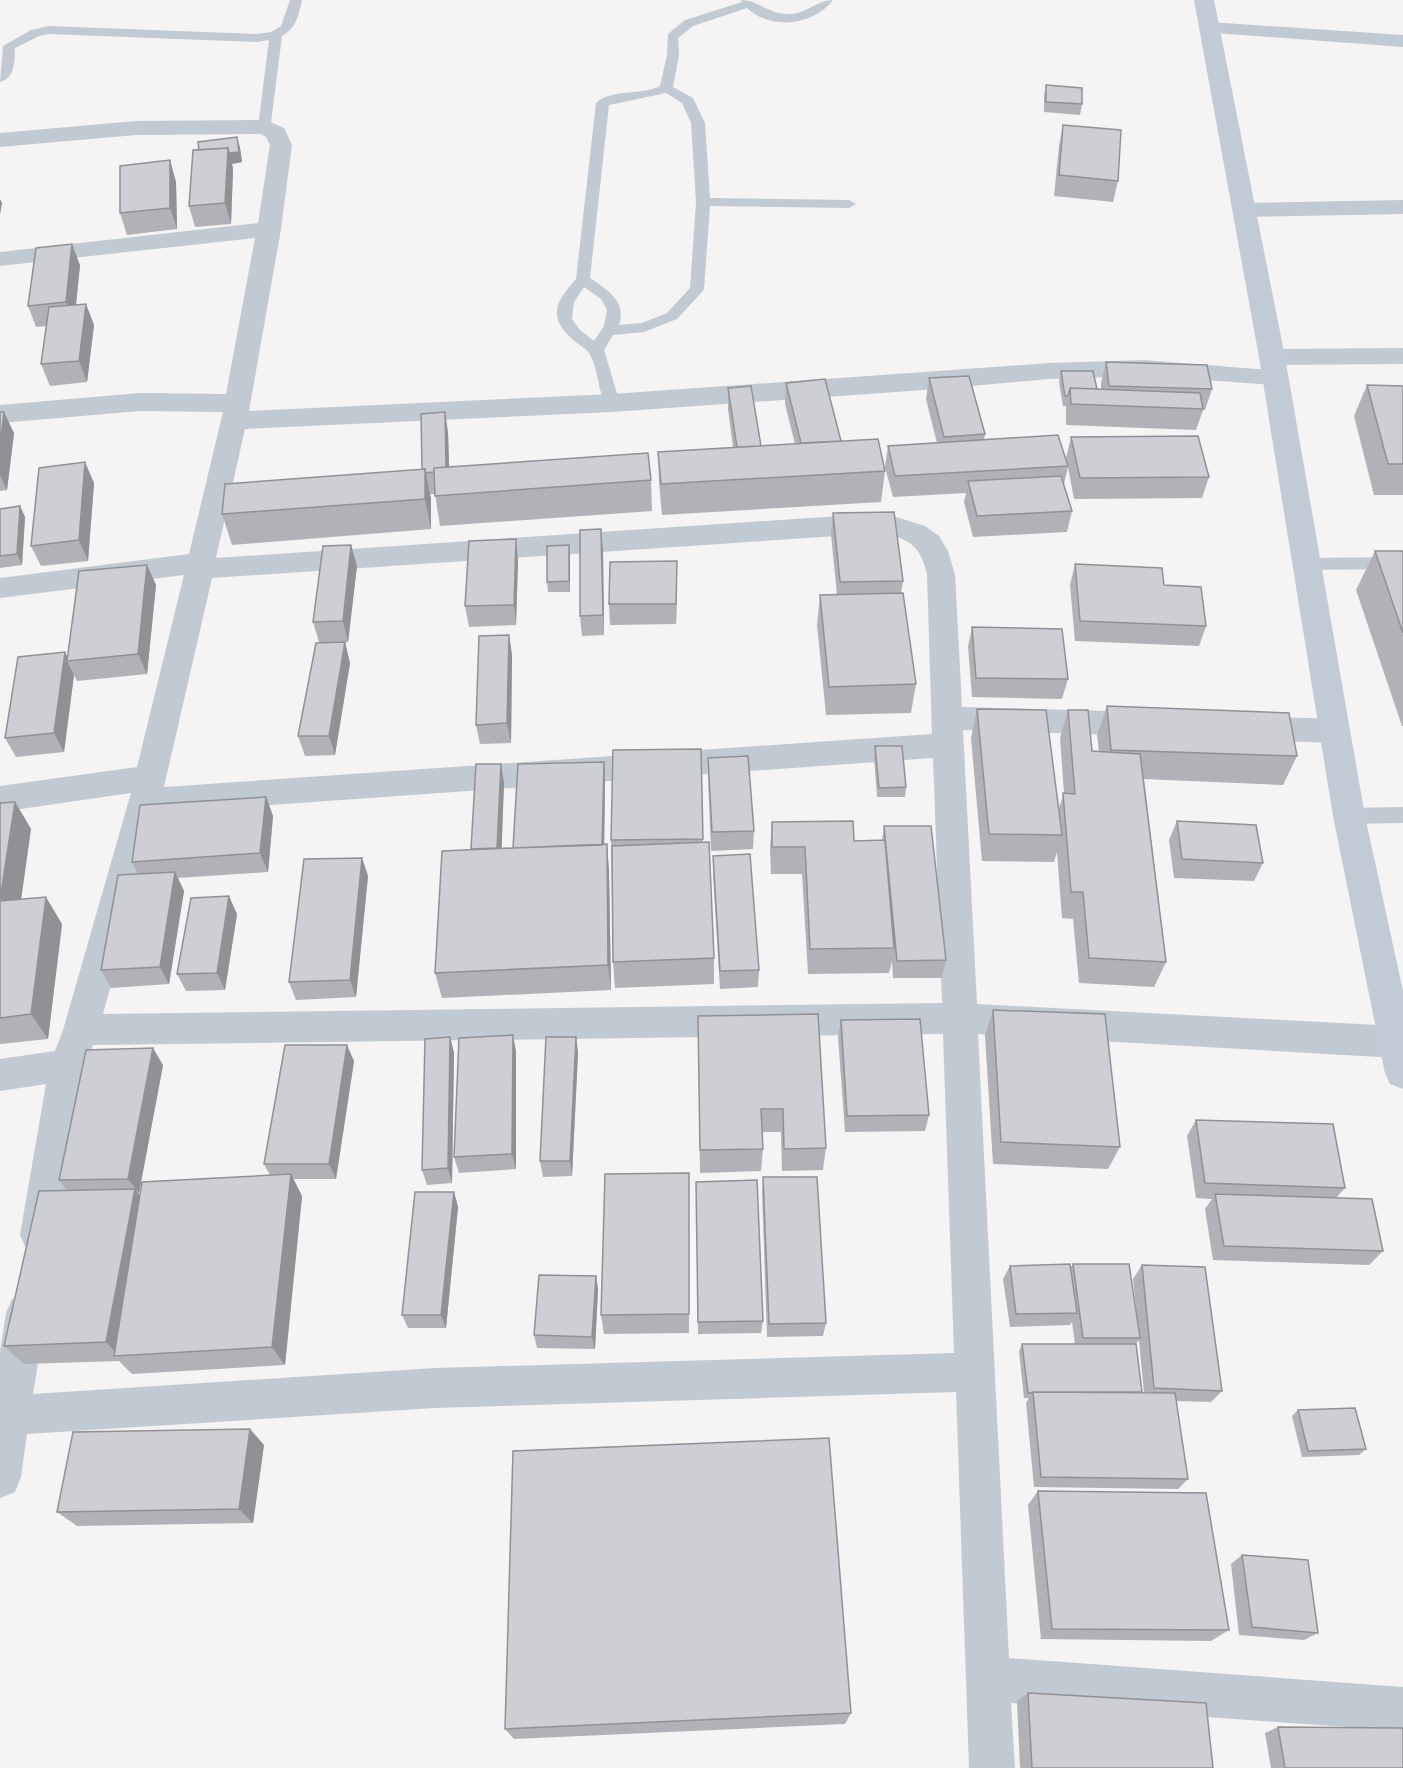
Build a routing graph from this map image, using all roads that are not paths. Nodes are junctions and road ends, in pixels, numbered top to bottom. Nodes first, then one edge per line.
1 (296, 0) edge
2 (827, 0) edge
3 (1204, 0) edge
4 (748, 2) edge
5 (1209, 28) junction
6 (276, 36) junction
7 (1403, 41) edge
8 (0, 78) edge
9 (666, 88) junction
10 (265, 127) junction
11 (0, 140) edge
12 (703, 202) junction
13 (849, 204) dead end
14 (1403, 207) edge
15 (1244, 210) junction
16 (269, 230) junction
17 (0, 259) edge
18 (583, 280) junction
19 (610, 331) junction
20 (596, 350) junction
21 (1403, 356) edge
22 (1273, 367) junction
23 (612, 403) junction
24 (235, 412) junction
25 (0, 414) edge
26 (1403, 563) edge
27 (1307, 564) junction
28 (199, 566) junction
29 (0, 588) edge
30 (1170, 725) edge
31 (1217, 727) edge
32 (1335, 731) junction
33 (947, 732) junction
34 (148, 789) junction
35 (0, 799) edge
36 (1403, 815) edge
37 (1349, 816) junction
38 (1395, 995) edge
39 (960, 1018) junction
40 (81, 1030) junction
41 (1400, 1058) edge
42 (67, 1065) junction
43 (0, 1074) edge
44 (975, 1372) junction
45 (4, 1415) edge
46 (0, 1477) edge
47 (988, 1679) junction
48 (1403, 1709) edge
49 (992, 1768) edge

1 - 6 lane
2 - 4 lane
3 - 5 street
4 - 9 lane
5 - 7 street
5 - 15 street
6 - 8 lane
6 - 10 lane
9 - 12 lane
9 - 18 lane
10 - 11 street
10 - 16 street
12 - 13 lane
12 - 19 lane
14 - 15 street
15 - 22 street
16 - 17 street
16 - 24 street
18 - 19 lane
18 - 20 lane
19 - 20 lane
20 - 23 lane
21 - 22 street
22 - 23 street
22 - 27 street
23 - 24 street
24 - 25 street
24 - 28 street
26 - 27 lane
27 - 32 street
28 - 29 street
28 - 33 street
28 - 34 street
30 - 33 street
31 - 32 street
32 - 37 street
33 - 34 street
33 - 39 street
34 - 35 street
34 - 40 street
36 - 37 lane
37 - 38 street
38 - 41 street
39 - 40 street
39 - 41 street
39 - 44 street
40 - 42 street
42 - 43 street
42 - 45 street
44 - 45 street
44 - 47 street
45 - 46 street
47 - 48 street
47 - 49 street

